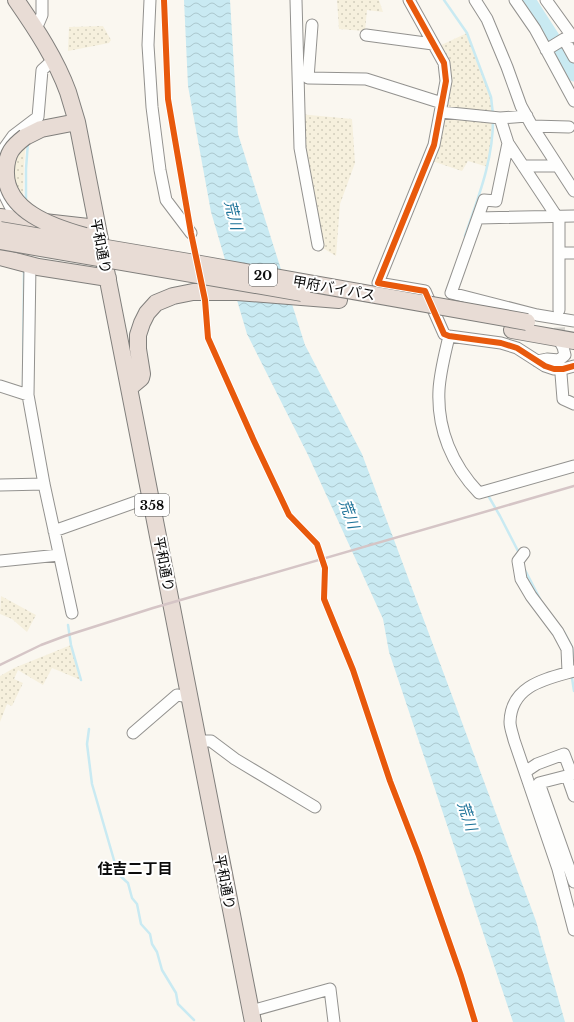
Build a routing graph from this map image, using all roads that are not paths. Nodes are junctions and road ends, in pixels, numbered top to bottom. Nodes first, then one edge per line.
1 (16, 0) edge
2 (42, 0) edge
3 (150, 0) edge
4 (296, 0) edge
5 (408, 0) edge
6 (475, 0) edge
7 (515, 0) edge
8 (546, 0) edge
9 (312, 25) dead end
10 (36, 29) junction
11 (366, 35) dead end
12 (568, 38) edge
13 (433, 44) junction
14 (548, 49) junction
15 (574, 57) edge
16 (53, 60) junction
17 (574, 101) edge
18 (441, 107) junction
19 (496, 117) junction
20 (529, 121) junction
21 (77, 122) junction
22 (569, 127) dead end
23 (508, 143) junction
24 (0, 160) edge
25 (523, 166) junction
26 (558, 166) junction
27 (0, 184) edge
28 (574, 191) edge
29 (556, 216) junction
30 (574, 216) edge
31 (0, 217) edge
32 (16, 218) junction
33 (478, 218) junction
34 (97, 228) junction
35 (0, 230) edge
36 (191, 233) dead end
37 (0, 241) edge
38 (318, 245) dead end
39 (559, 253) junction
40 (574, 253) edge
41 (0, 257) edge
42 (195, 263) junction
43 (30, 265) junction
44 (108, 278) junction
45 (339, 300) junction
46 (560, 310) tunnel mouth
47 (574, 321) edge
48 (574, 330) edge
49 (449, 336) junction
50 (558, 338) junction
51 (574, 341) edge
52 (537, 361) junction
53 (574, 366) edge
54 (561, 374) dead end
55 (0, 386) edge
56 (129, 388) junction
57 (28, 395) junction
58 (574, 404) edge
59 (574, 466) edge
60 (44, 484) junction
61 (0, 485) edge
62 (150, 497) junction
63 (54, 531) junction
64 (524, 554) dead end
65 (59, 555) junction
66 (0, 562) edge
67 (72, 613) dead end
68 (571, 672) edge
69 (190, 697) junction
70 (133, 733) dead end
71 (199, 741) junction
72 (525, 772) junction
73 (571, 775) edge
74 (574, 796) edge
75 (314, 807) dead end
76 (573, 877) edge
77 (574, 930) edge
78 (252, 1016) edge
79 (334, 1022) edge

1 - 10 highway, 平和通り / 358
2 - 10 street
3 - 36 street
4 - 38 street
5 - 13 street
6 - 20 street
7 - 14 street
8 - 12 street
9 - 18 street
10 - 16 highway, 平和通り / 358
11 - 13 street
12 - 14 street
12 - 15 street
13 - 18 street
14 - 17 street
16 - 21 highway, 平和通り / 358
16 - 24 street
18 - 19 street
18 - 49 street
19 - 20 street
19 - 23 street
20 - 22 street
20 - 26 street
21 - 34 highway, 平和通り / 358
21 - 42 highway, bridge
23 - 25 street
23 - 33 street
25 - 26 street
25 - 29 street
26 - 28 street
27 - 32 street
29 - 30 street
29 - 33 street
29 - 39 street
31 - 32 highway
32 - 34 highway
33 - 47 street
34 - 44 highway, 平和通り / 358
35 - 42 highway, 甲府バイパス / 20, bridge
37 - 45 highway, 甲府バイパス / 20, bridge
39 - 40 street
39 - 46 street
41 - 43 highway
42 - 48 highway, 甲府バイパス / 20, bridge
43 - 44 highway
43 - 57 street
44 - 56 highway, 平和通り / 358
45 - 50 highway, 甲府バイパス / 20
45 - 56 highway
49 - 52 street
49 - 59 street
50 - 51 highway, 甲府バイパス / 20
50 - 52 street
52 - 53 street
54 - 58 street
55 - 57 street
56 - 62 highway, 平和通り / 358
57 - 60 street
60 - 61 street
60 - 63 street
62 - 63 street
62 - 69 highway, 平和通り / 358
63 - 65 street
64 - 68 street
65 - 66 street
65 - 67 street
68 - 72 street
69 - 70 street
69 - 71 highway, 平和通り / 358
71 - 75 street
71 - 78 highway, 平和通り / 358
72 - 73 street
72 - 77 street
73 - 74 street
73 - 76 street
78 - 79 street

